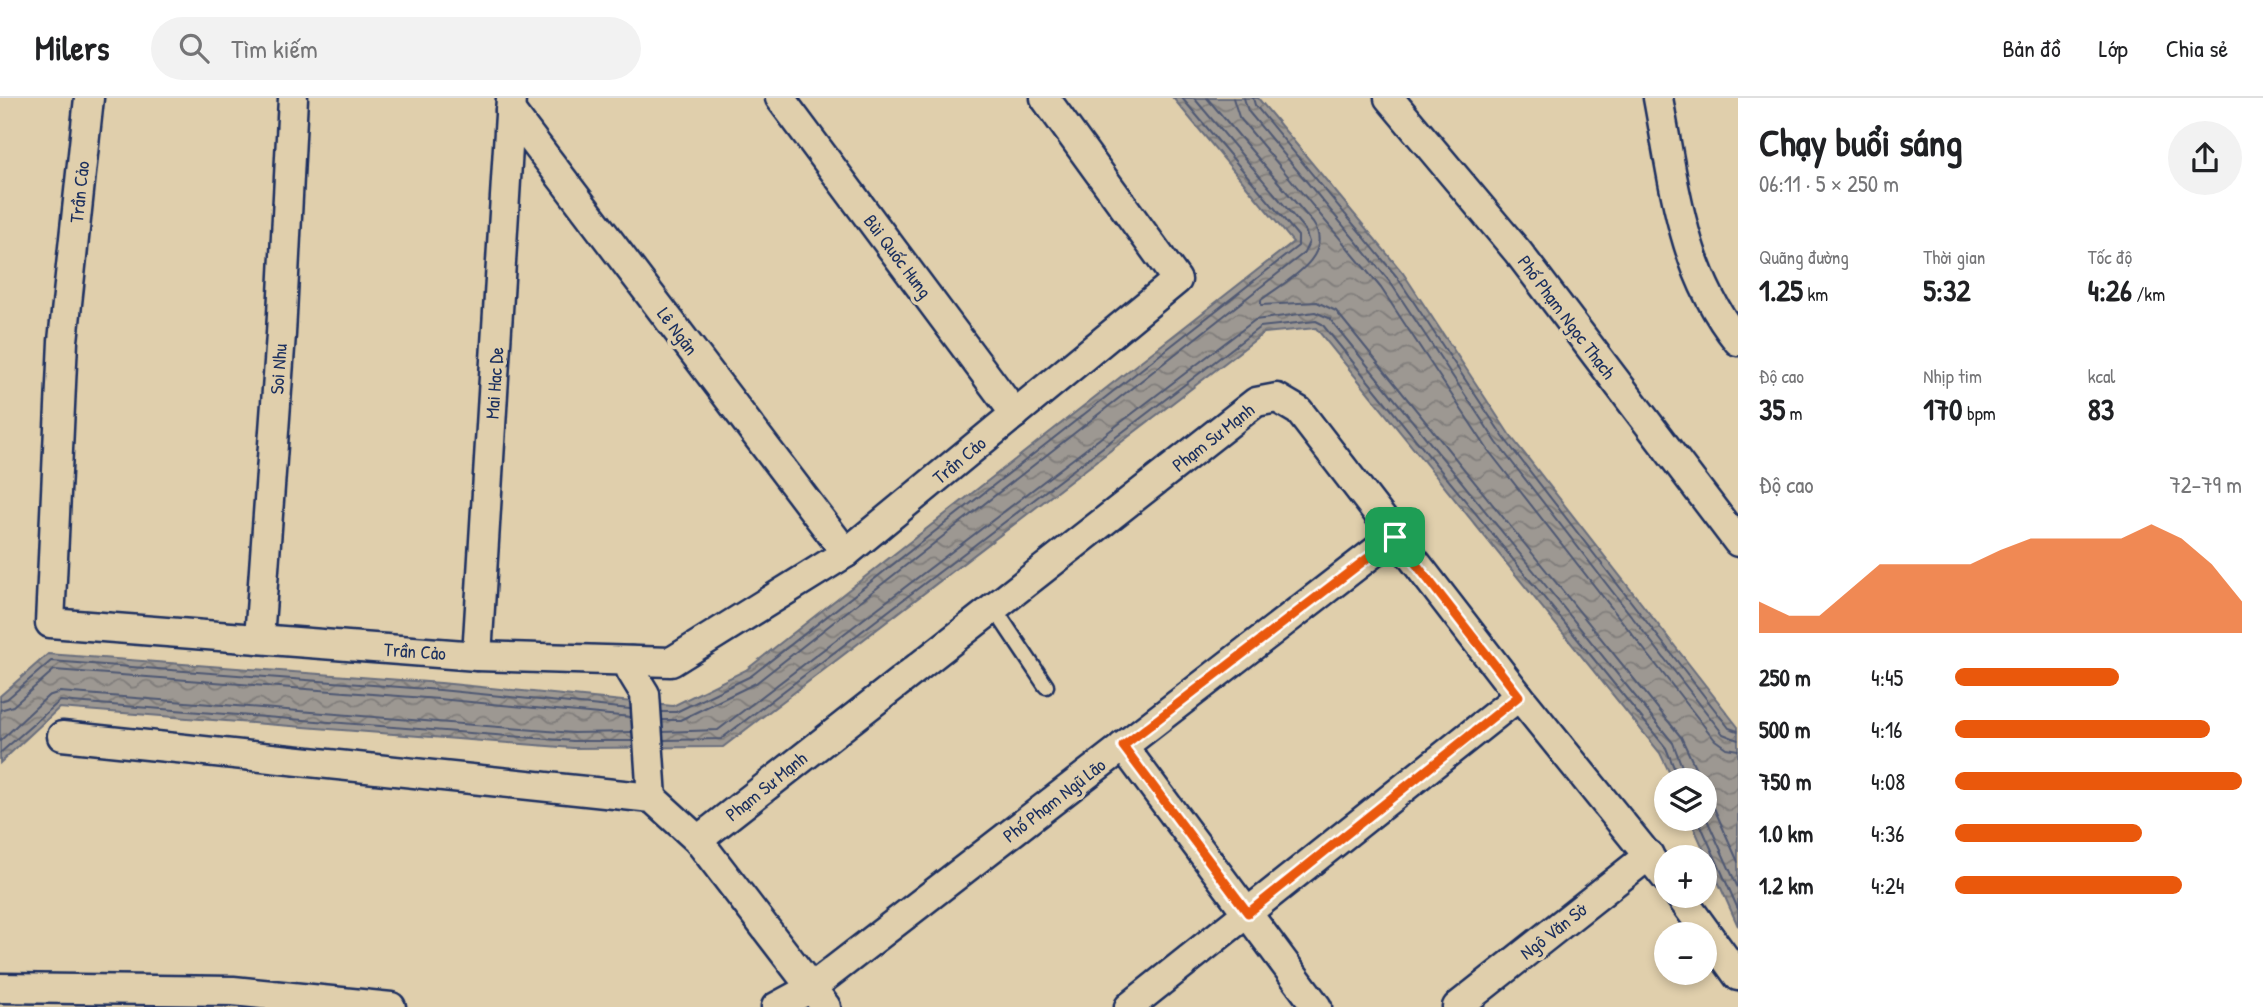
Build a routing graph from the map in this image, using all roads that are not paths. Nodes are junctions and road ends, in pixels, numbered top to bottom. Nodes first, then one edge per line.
1 (89, 98) edge
2 (293, 98) edge
3 (780, 98) edge
4 (1045, 98) edge
5 (1389, 98) edge
6 (1658, 98) edge
7 (510, 104) edge
8 (1738, 341) edge
9 (1015, 414) junction
10 (1395, 537) junction
11 (1738, 542) edge
12 (846, 553) junction
13 (994, 608) junction
14 (259, 639) junction
15 (477, 656) junction
16 (631, 661) junction
17 (1046, 686) dead end
18 (1519, 696) junction
19 (62, 736) dead end
20 (1123, 746) junction
21 (652, 788) junction
22 (698, 840) junction
23 (1649, 855) junction
24 (1654, 862) edge
25 (1688, 908) edge
26 (1248, 913) junction
27 (1738, 976) edge
28 (0, 988) edge
29 (819, 998) edge
30 (391, 1007) edge
31 (776, 1007) edge
32 (1129, 1007) edge
33 (1317, 1007) edge
34 (1457, 1007) edge

1 - 14 street, Trần Cảo
2 - 14 street, Soi Nhu
3 - 9 street, Bùi Quốc Hưng
4 - 9 street, Trần Cảo
5 - 11 street, Phố Phạm Ngọc Thạch
6 - 8 street
7 - 12 street, Lê Ngân
7 - 15 street, Mai Hac De
9 - 12 street, Trần Cảo
10 - 13 street, Phạm Sư Mạnh
10 - 18 street, Phạm Sư Mạnh
10 - 20 street, Phố Phạm Ngũ Lão
12 - 16 street, Trần Cảo
13 - 17 lane
13 - 22 street, Phạm Sư Mạnh
14 - 15 street, Trần Cảo
15 - 16 street, Trần Cảo
16 - 21 street
18 - 23 street, Phạm Sư Mạnh
18 - 26 street
19 - 21 street
20 - 26 street
20 - 29 street, Phố Phạm Ngũ Lão
21 - 22 street
22 - 29 street
23 - 24 street, Phạm Sư Mạnh
23 - 34 street, Ngô Văn Sở
25 - 27 street
26 - 32 street
26 - 33 street
28 - 30 street
29 - 31 street, Phố Phạm Ngũ Lão

